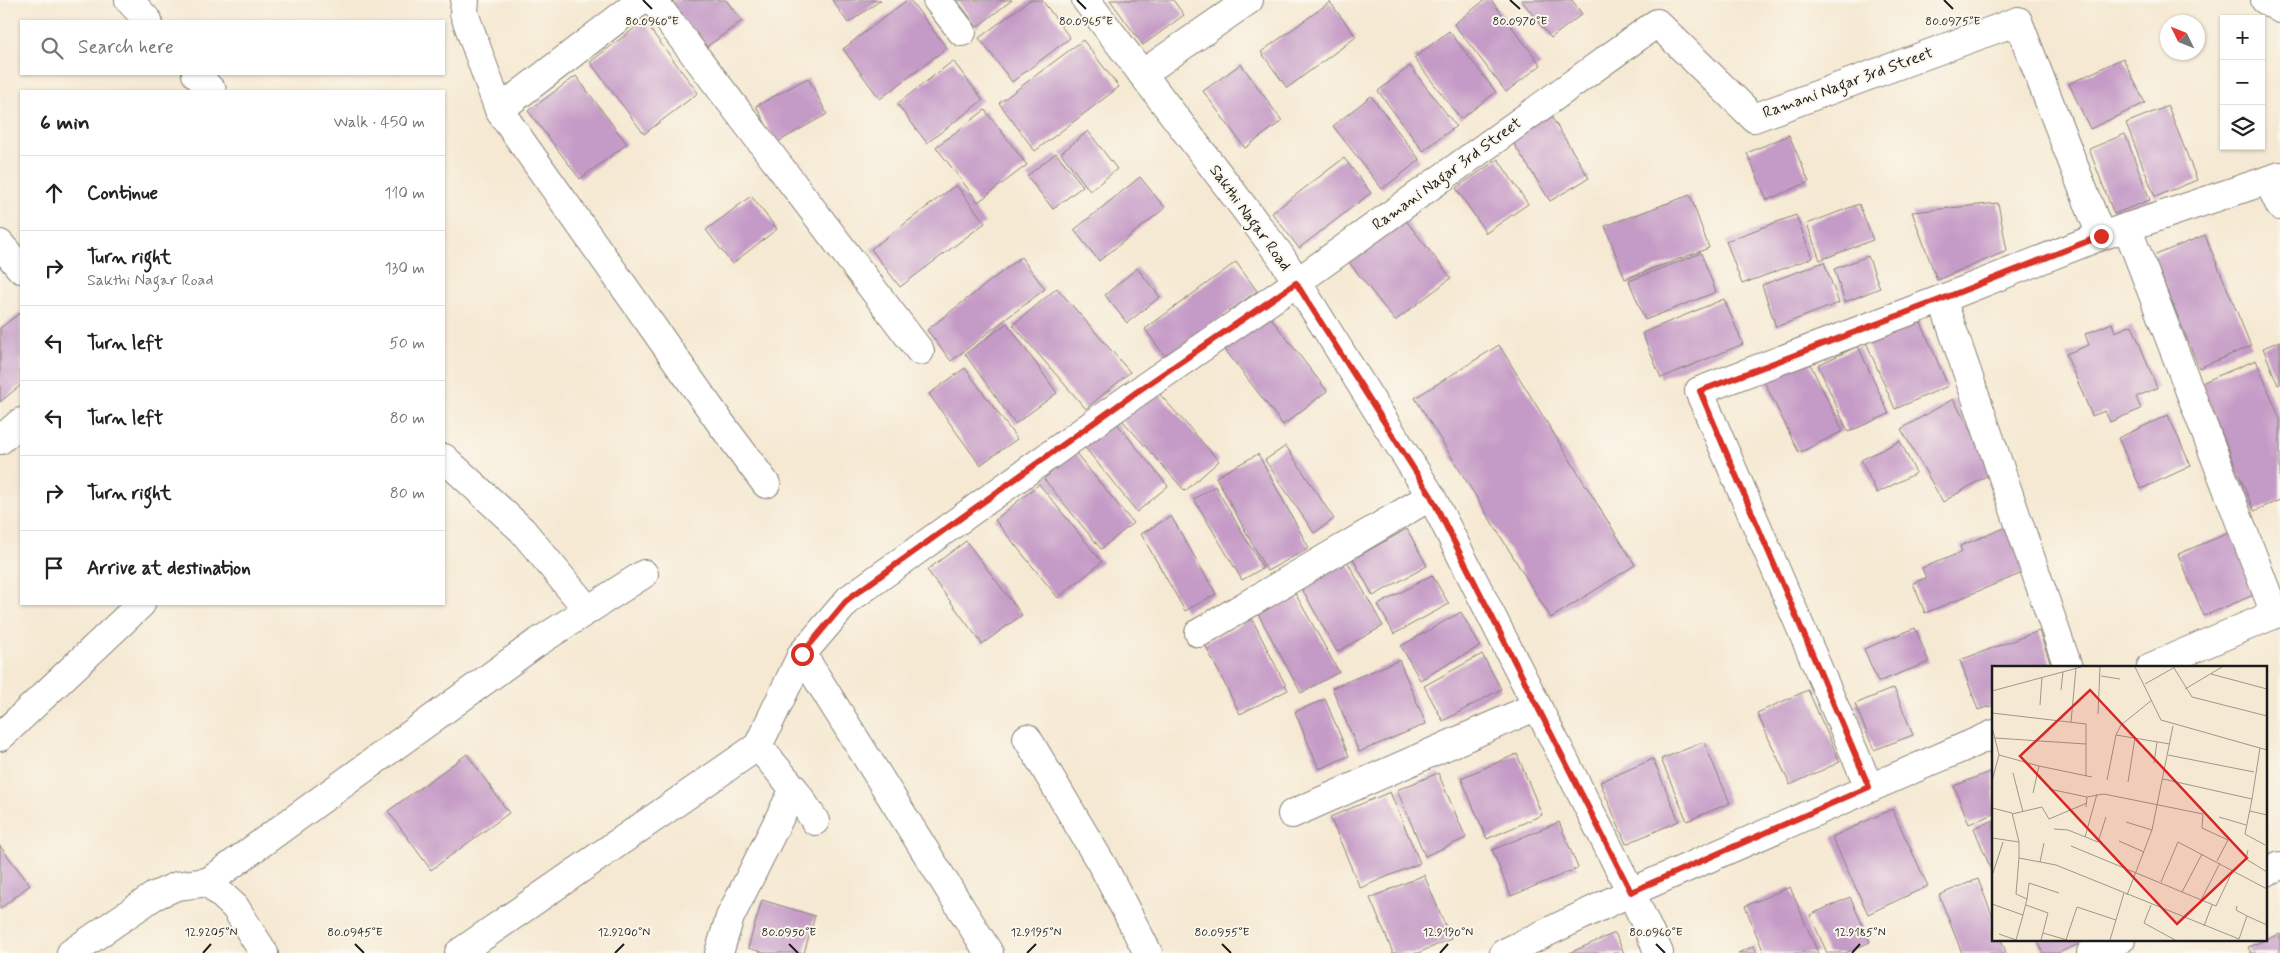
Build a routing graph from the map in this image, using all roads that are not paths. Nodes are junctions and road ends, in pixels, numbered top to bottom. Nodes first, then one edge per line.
1 (129, 0) edge
2 (465, 0) edge
3 (642, 0) edge
4 (654, 0) edge
5 (937, 0) edge
6 (1086, 0) edge
7 (1249, 0) edge
8 (2264, 0) edge
9 (2280, 10) edge
10 (147, 20) edge
11 (962, 32) dead end
12 (1142, 74) junction
13 (197, 75) edge
14 (211, 90) edge
15 (499, 110) junction
16 (2274, 178) edge
17 (2280, 206) edge
18 (2127, 227) junction
19 (2101, 236) junction
20 (0, 244) edge
21 (20, 268) edge
22 (1296, 283) junction
23 (1942, 299) junction
24 (920, 351) dead end
25 (20, 423) edge
26 (0, 440) edge
27 (445, 459) edge
28 (766, 484) dead end
29 (1431, 496) junction
30 (644, 574) dead end
31 (140, 605) edge
32 (588, 610) junction
33 (2278, 613) edge
34 (1199, 634) dead end
35 (802, 654) junction
36 (2068, 666) edge
37 (2153, 666) edge
38 (1537, 706) junction
39 (1992, 735) edge
40 (0, 737) edge
41 (1027, 738) dead end
42 (758, 746) junction
43 (1869, 787) junction
44 (794, 790) junction
45 (1292, 814) dead end
46 (815, 821) dead end
47 (2280, 866) edge
48 (2268, 871) edge
49 (208, 882) junction
50 (1631, 892) junction
51 (2119, 940) edge
52 (71, 953) edge
53 (264, 953) edge
54 (459, 953) edge
55 (719, 953) edge
56 (989, 953) edge
57 (1148, 953) edge
58 (1504, 953) edge
59 (1659, 953) edge
60 (2091, 953) edge

1 - 10 street
2 - 15 street
3 - 15 street
4 - 24 street
5 - 11 street
6 - 12 street, Sakthi Nagar Road
7 - 12 street
8 - 9 street
12 - 22 street, Sakthi Nagar Road
13 - 14 street
15 - 28 street
16 - 17 street
16 - 18 street
18 - 19 street
18 - 33 street
19 - 22 street, Ramani Nagar 3rd Street
19 - 23 street
20 - 21 street
22 - 29 street, Sakthi Nagar Road
22 - 35 street
23 - 36 street
23 - 43 street
25 - 26 street
27 - 32 street
29 - 34 street
29 - 38 street, Sakthi Nagar Road
30 - 32 street
31 - 40 street
32 - 49 street
33 - 37 street
35 - 42 street
35 - 56 street
38 - 45 street
38 - 50 street, Sakthi Nagar Road
39 - 43 street
41 - 57 street
42 - 44 street
42 - 54 street
43 - 50 street
44 - 46 street
44 - 55 street
47 - 48 street
49 - 52 street
49 - 53 street
50 - 58 street
50 - 59 street, Sakthi Nagar Road
51 - 60 street

